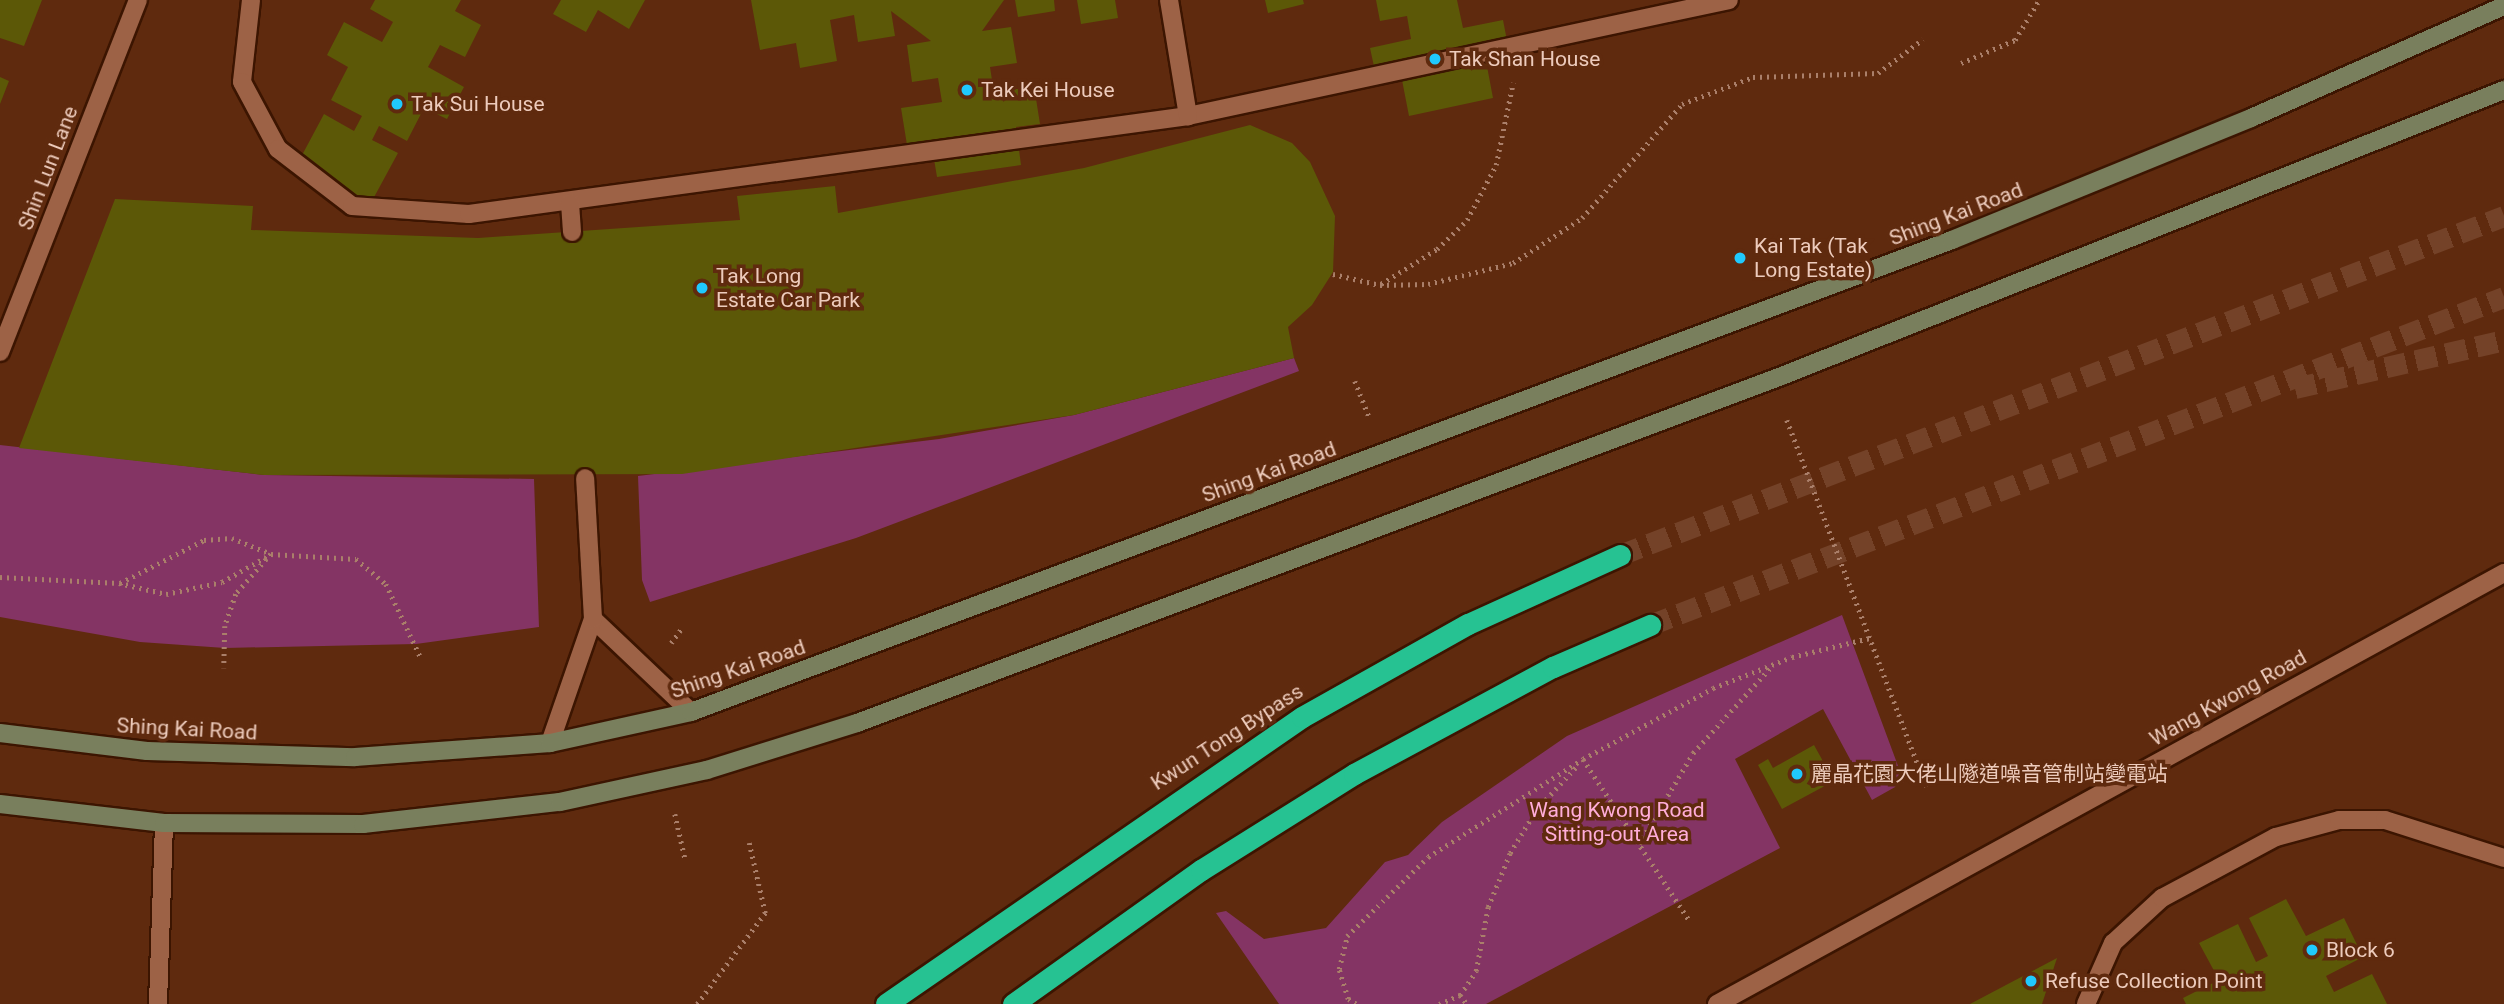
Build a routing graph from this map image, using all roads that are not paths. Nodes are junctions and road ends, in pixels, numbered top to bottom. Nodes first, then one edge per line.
1 (138, 0) edge
2 (251, 0) edge
3 (1169, 0) edge
4 (1729, 0) edge
5 (2504, 6) edge
6 (2504, 90) edge
7 (1188, 116) junction
8 (570, 203) junction
9 (572, 232) dead end
10 (0, 352) edge
11 (585, 478) dead end
12 (1620, 555) tunnel mouth
13 (2504, 573) edge
14 (593, 619) junction
15 (1650, 625) tunnel mouth
16 (691, 712) junction
17 (0, 733) edge
18 (550, 743) junction
19 (0, 804) edge
20 (163, 823) junction
21 (2504, 858) edge
22 (158, 1004) edge
23 (886, 1004) edge
24 (1013, 1004) edge
25 (1717, 1004) edge
26 (2086, 1004) edge

1 - 10 street, Shin Lun Lane
2 - 8 street
3 - 7 street
4 - 7 street
5 - 16 main road, Shing Kai Road
6 - 20 main road
7 - 8 street
8 - 9 street
11 - 14 street
12 - 23 highway, Kwun Tong Bypass
13 - 25 street, Wang Kwong Road
14 - 16 street
14 - 18 street
15 - 24 highway
16 - 18 main road, Shing Kai Road
17 - 18 main road, Shing Kai Road
19 - 20 main road
20 - 22 street
21 - 26 street

